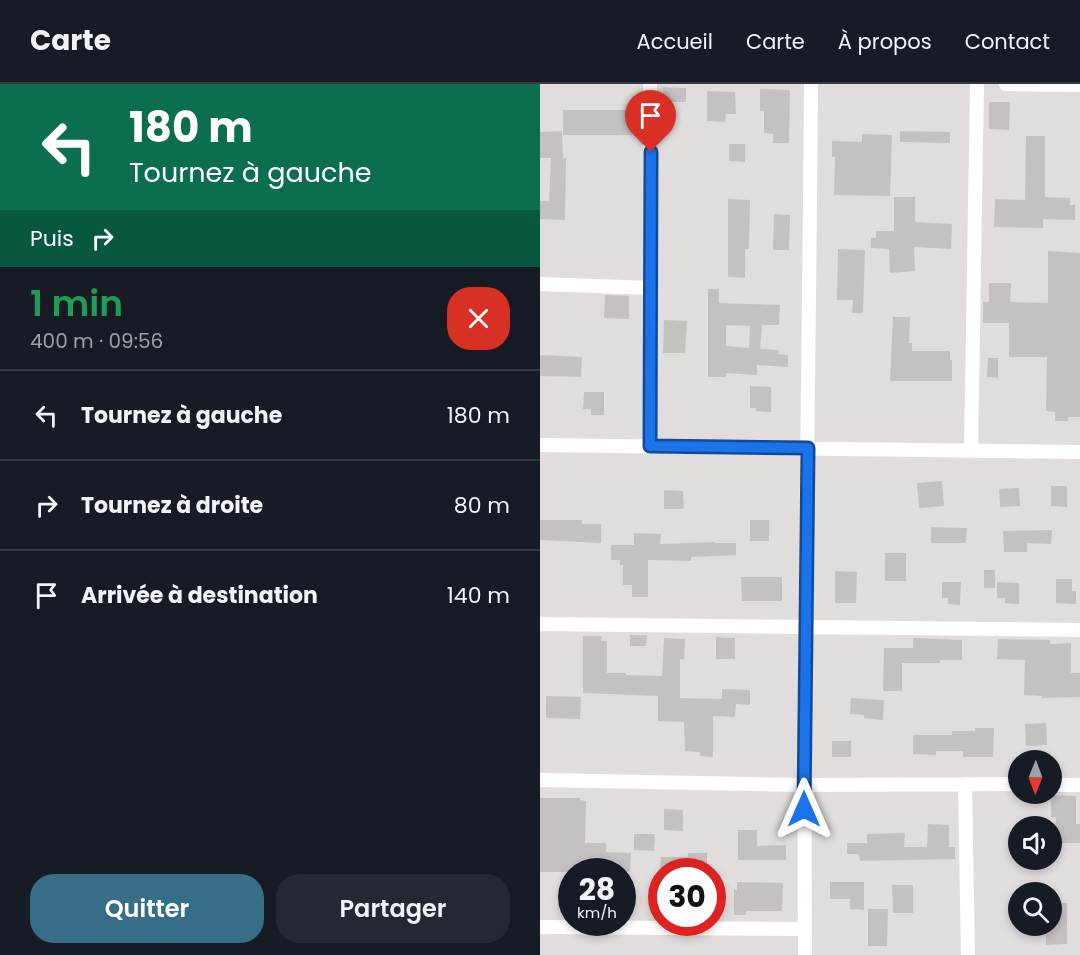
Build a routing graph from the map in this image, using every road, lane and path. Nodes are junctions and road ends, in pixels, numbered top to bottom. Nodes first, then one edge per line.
1 (650, 84) edge
2 (811, 84) edge
3 (977, 84) edge
4 (1006, 84) edge
5 (1080, 85) edge
6 (540, 284) edge
7 (651, 288) junction
8 (540, 445) edge
9 (650, 446) junction
10 (808, 448) junction
11 (971, 451) junction
12 (1080, 452) edge
13 (540, 624) edge
14 (805, 627) junction
15 (1080, 630) edge
16 (540, 780) edge
17 (965, 784) junction
18 (1008, 784) edge
19 (1062, 784) edge
20 (804, 785) junction
21 (1080, 785) edge
22 (540, 927) edge
23 (804, 929) junction
24 (805, 955) edge
25 (968, 955) edge

1 - 7 street
2 - 10 street
3 - 11 street
4 - 5 street
6 - 7 street
7 - 9 street
8 - 9 street
9 - 10 street
10 - 11 street
10 - 14 street
11 - 12 street
13 - 14 street
14 - 15 street
14 - 20 street
16 - 20 street
17 - 18 street
17 - 20 street
17 - 25 street
19 - 21 street
20 - 23 street
22 - 23 street
23 - 24 street

